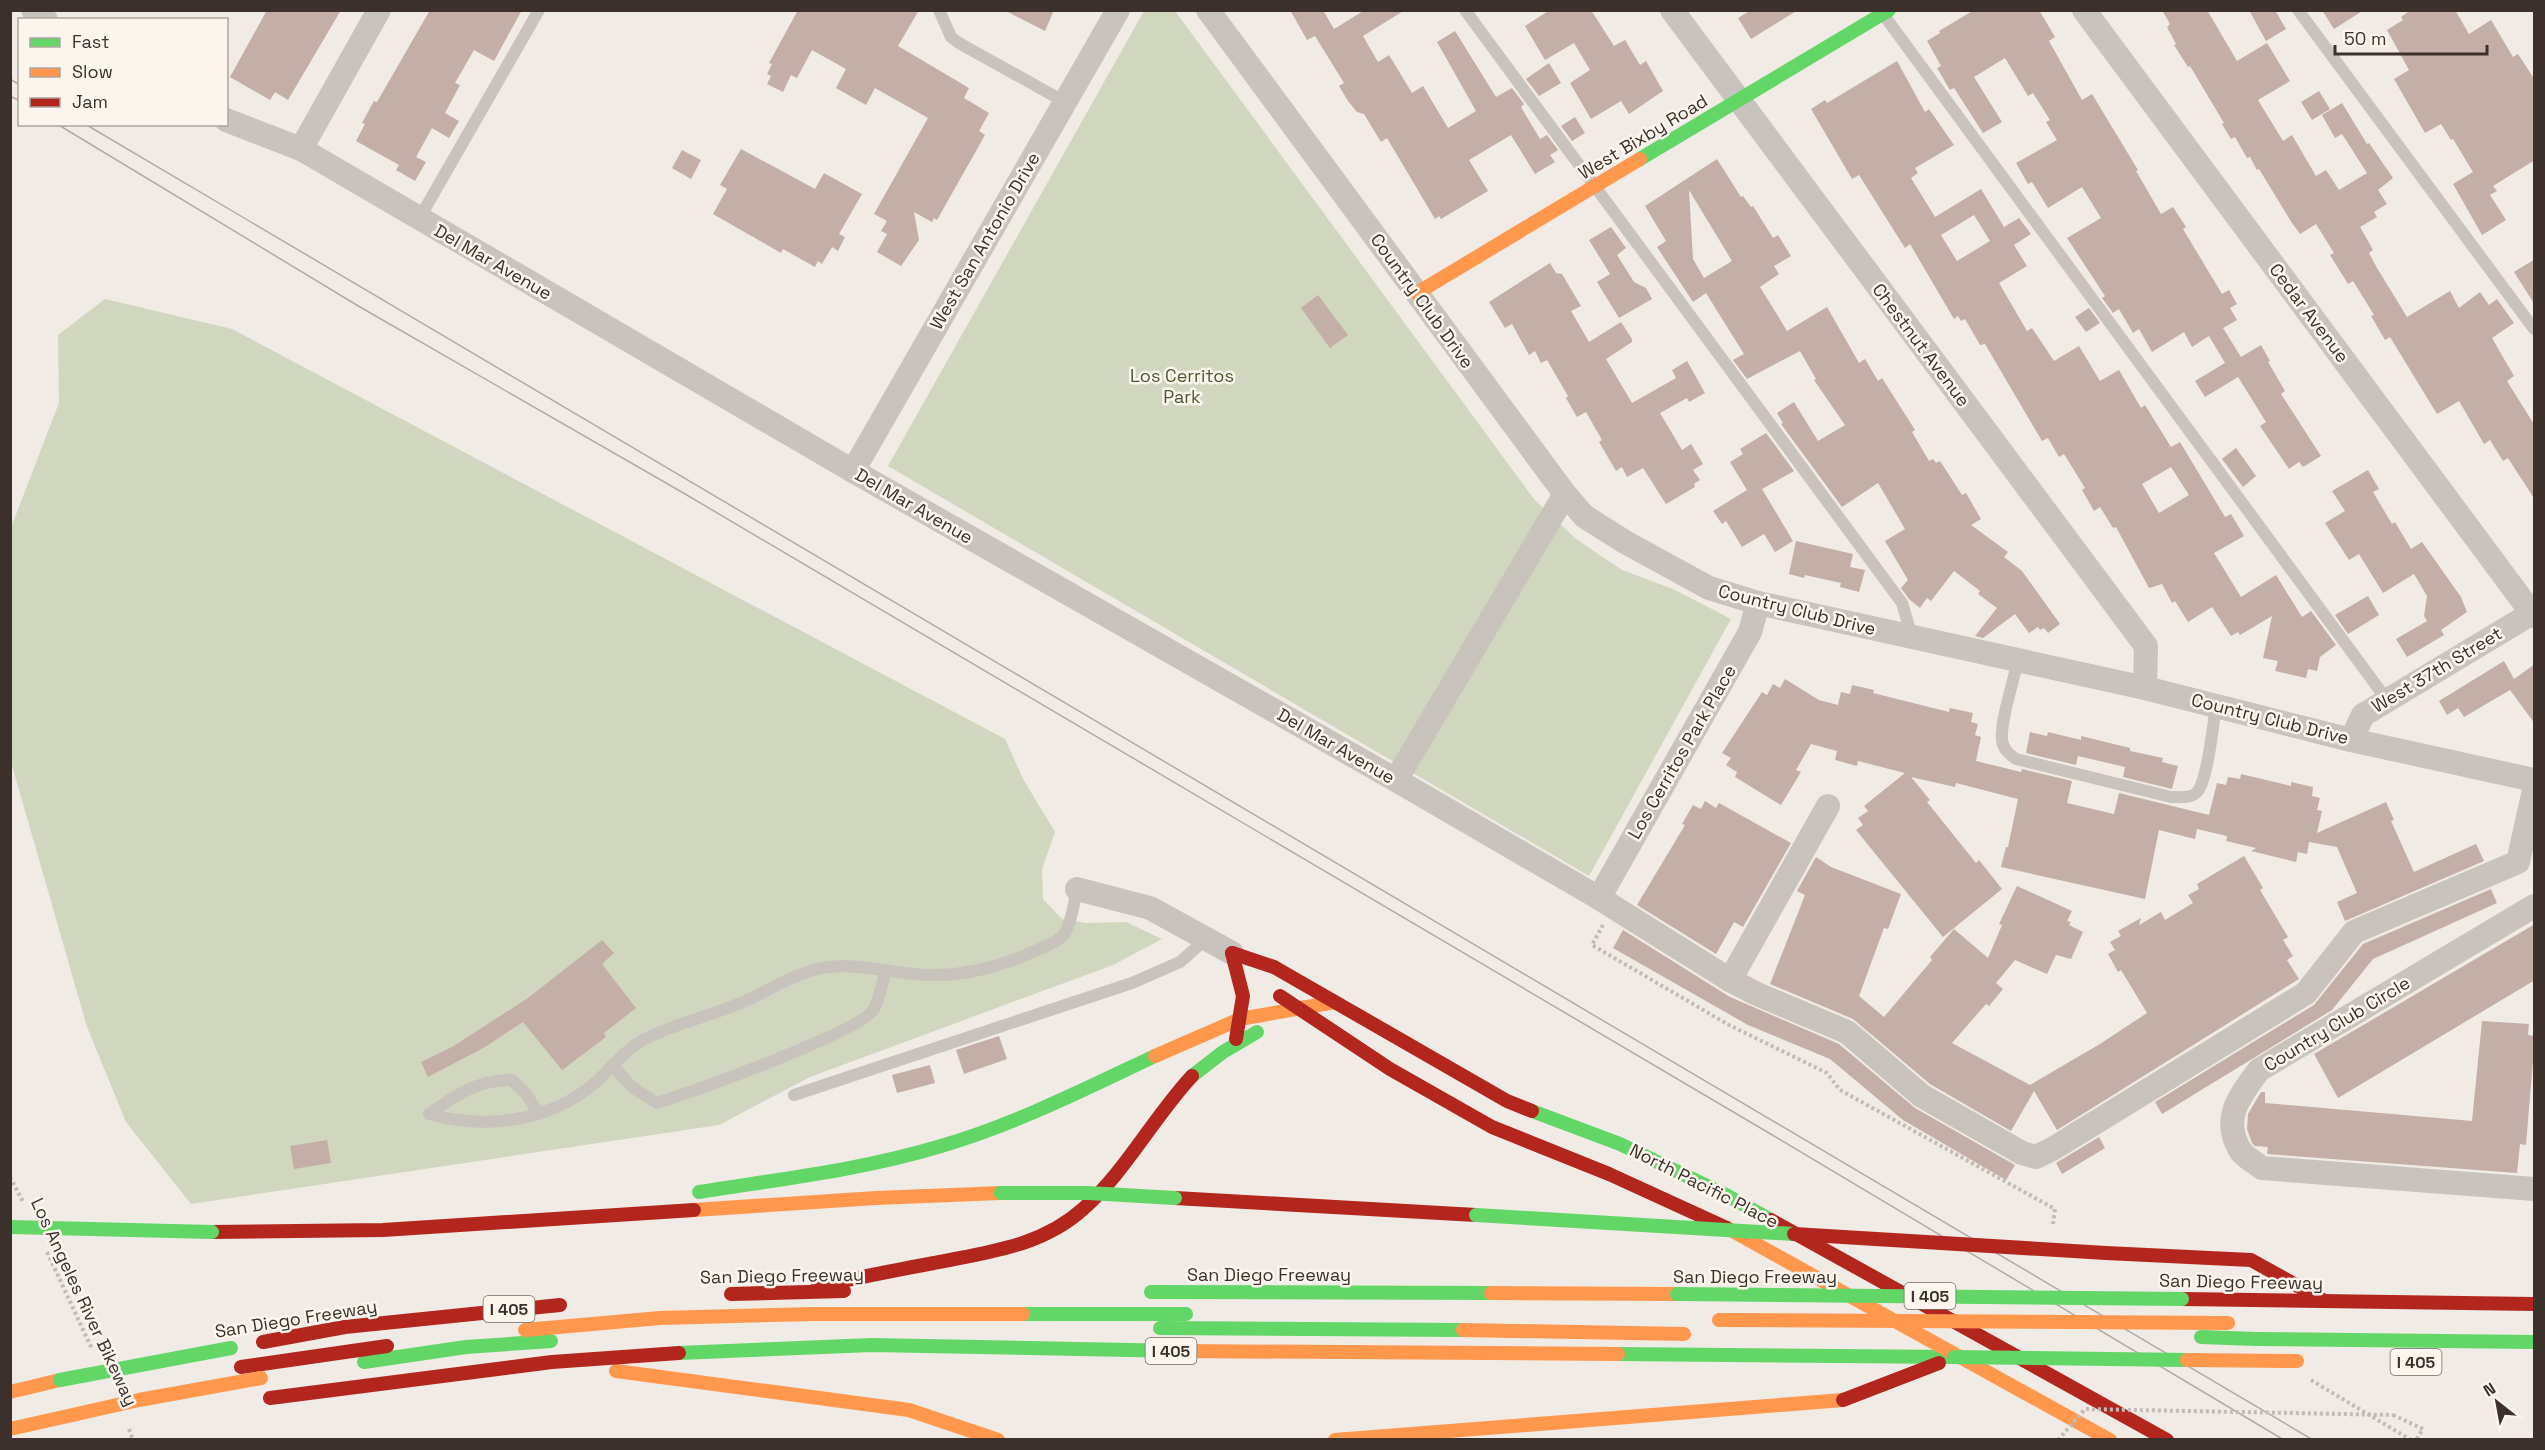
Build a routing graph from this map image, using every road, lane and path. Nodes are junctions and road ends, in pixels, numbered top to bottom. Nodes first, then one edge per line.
1 (379, 10) edge
2 (539, 10) edge
3 (939, 10) edge
4 (1118, 10) edge
5 (1208, 10) edge
6 (1465, 10) edge
7 (1672, 10) edge
8 (2084, 10) edge
9 (2298, 10) edge
10 (1884, 12) edge
11 (1738, 100) junction
12 (1065, 102) junction
13 (228, 121) edge
14 (301, 149) junction
15 (1594, 187) junction
16 (419, 219) junction
17 (1417, 293) junction
18 (2535, 329) edge
19 (853, 471) junction
20 (1565, 494) junction
21 (1758, 603) junction
22 (2534, 614) edge
23 (1912, 637) junction
24 (2018, 660) junction
25 (2145, 688) junction
26 (2387, 700) junction
27 (2216, 706) junction
28 (2351, 740) junction
29 (1396, 780) junction
30 (2535, 780) edge
31 (2535, 790) edge
32 (1828, 806) dead end
33 (1077, 889) joint
34 (1599, 898) junction
35 (2535, 906) edge
36 (1206, 939) junction
37 (1232, 953) junction
38 (886, 970) junction
39 (1256, 976) dead end
40 (1730, 980) junction
41 (1273, 991) dead end
42 (1335, 1002) junction
43 (1298, 1010) junction
44 (1240, 1019) junction
45 (1235, 1044) junction
46 (612, 1065) junction
47 (794, 1095) dead end
48 (539, 1114) junction
49 (10, 1177) edge
50 (2535, 1189) edge
51 (24, 1203) dead end
52 (635, 1215) junction
53 (10, 1227) edge
54 (2053, 1228) dead end
55 (43, 1244) dead end
56 (789, 1291) junction
57 (860, 1292) dead end
58 (1132, 1292) dead end
59 (718, 1295) dead end
60 (2327, 1302) junction
61 (576, 1304) dead end
62 (2535, 1304) edge
63 (1206, 1314) dead end
64 (1336, 1315) dead end
65 (1613, 1319) dead end
66 (1713, 1320) dead end
67 (2233, 1323) dead end
68 (774, 1329) dead end
69 (1693, 1334) dead end
70 (2187, 1337) dead end
71 (1896, 1338) dead end
72 (2013, 1338) dead end
73 (561, 1341) dead end
74 (2535, 1341) edge
75 (1954, 1357) junction
76 (96, 1358) dead end
77 (2303, 1361) dead end
78 (552, 1362) junction
79 (236, 1368) dead end
80 (175, 1379) dead end
81 (2309, 1379) dead end
82 (10, 1392) edge
83 (265, 1399) dead end
84 (62, 1403) dead end
85 (40, 1408) dead end
86 (10, 1416) edge
87 (124, 1419) dead end
88 (10, 1429) edge
89 (133, 1440) edge
90 (998, 1440) edge
91 (1335, 1440) edge
92 (2058, 1440) edge
93 (2110, 1440) edge
94 (2167, 1440) edge
95 (2414, 1440) edge

1 - 14 street
2 - 16 lane
3 - 12 lane
4 - 12 street, West San Antonio Drive
5 - 17 street, Country Club Drive
6 - 15 lane
7 - 11 street, Chestnut Avenue
8 - 22 street, Cedar Avenue
9 - 18 lane
10 - 11 main road, West Bixby Road
10 - 26 lane
11 - 15 main road, West Bixby Road
11 - 25 street, Chestnut Avenue
12 - 19 street, West San Antonio Drive
13 - 14 street, Del Mar Avenue
14 - 16 street, Del Mar Avenue
15 - 17 main road, West Bixby Road
15 - 23 lane
16 - 19 street, Del Mar Avenue
17 - 20 street, Country Club Drive
19 - 29 street, Del Mar Avenue
20 - 21 street, Country Club Drive
20 - 29 street
21 - 23 street, Country Club Drive
21 - 34 street, Los Cerritos Park Place
22 - 26 street, West 37th Street
23 - 24 street, Country Club Drive
24 - 25 street, Country Club Drive
24 - 27 lane
25 - 27 street, Country Club Drive
26 - 28 street, West 37th Street
27 - 28 street, Country Club Drive
28 - 30 street, Country Club Drive
29 - 34 street, Del Mar Avenue
31 - 40 street
32 - 40 street
33 - 36 street, North Pacific Place
33 - 38 lane
34 - 40 street
34 - 54 path
35 - 50 street, Country Club Circle
36 - 37 street, North Pacific Place
36 - 47 lane
37 - 39 main road, North Pacific Place
37 - 42 main road, North Pacific Place
37 - 44 main road
38 - 46 lane
38 - 46 lane
41 - 43 main road, North Pacific Place
42 - 43 main road
42 - 94 main road, North Pacific Place
43 - 44 main road
43 - 45 main road
43 - 93 main road, North Pacific Place
44 - 45 main road
44 - 52 main road
45 - 56 main road
46 - 48 lane
48 - 48 lane
49 - 51 path, Los Angeles River Bikeway
52 - 53 main road, bridge
52 - 60 main road, bridge
55 - 76 path, Los Angeles River Bikeway
56 - 57 main road, San Diego Freeway
56 - 59 main road, San Diego Freeway
58 - 60 main road, San Diego Freeway / I 405, bridge
60 - 62 main road, San Diego Freeway / I 405
61 - 82 main road, San Diego Freeway / I 405, bridge
63 - 79 main road
64 - 65 main road
66 - 67 main road, bridge
68 - 69 main road
70 - 74 main road, bridge
71 - 72 main road
73 - 88 main road, bridge
75 - 77 main road, I 405, bridge
75 - 78 main road, I 405
75 - 91 main road
78 - 83 main road, I 405
78 - 90 main road
80 - 84 main road
81 - 95 path
85 - 86 main road
87 - 89 path, Los Angeles River Bikeway
92 - 95 path, bridge

